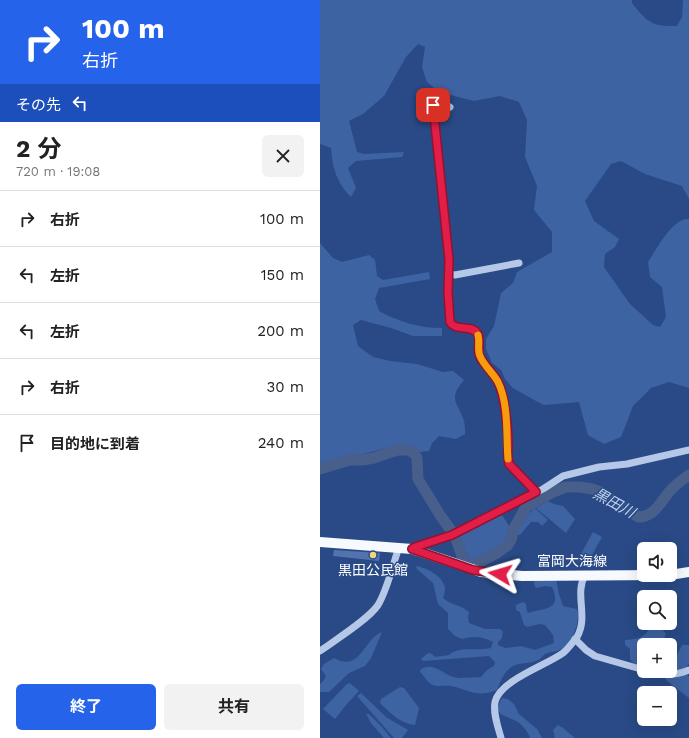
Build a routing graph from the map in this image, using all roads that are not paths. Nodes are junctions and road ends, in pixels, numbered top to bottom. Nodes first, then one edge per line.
1 (450, 107) dead end
2 (520, 263) dead end
3 (450, 274) junction
4 (689, 450) edge
5 (536, 492) junction
6 (320, 542) edge
7 (398, 548) junction
8 (412, 549) junction
9 (689, 572) edge
10 (677, 574) edge
11 (586, 575) junction
12 (637, 575) edge
13 (575, 639) junction
14 (320, 651) edge
15 (637, 668) edge
16 (689, 670) edge
17 (677, 674) edge
18 (501, 738) edge

1 - 3 street
2 - 3 street
3 - 5 street
4 - 5 street
5 - 8 street
6 - 7 main road, 富岡大海線
7 - 8 main road, 富岡大海線
7 - 14 street
8 - 11 main road, 富岡大海線
9 - 10 main road
11 - 12 main road, 富岡大海線
11 - 13 street
13 - 15 street
13 - 18 street
16 - 17 street

